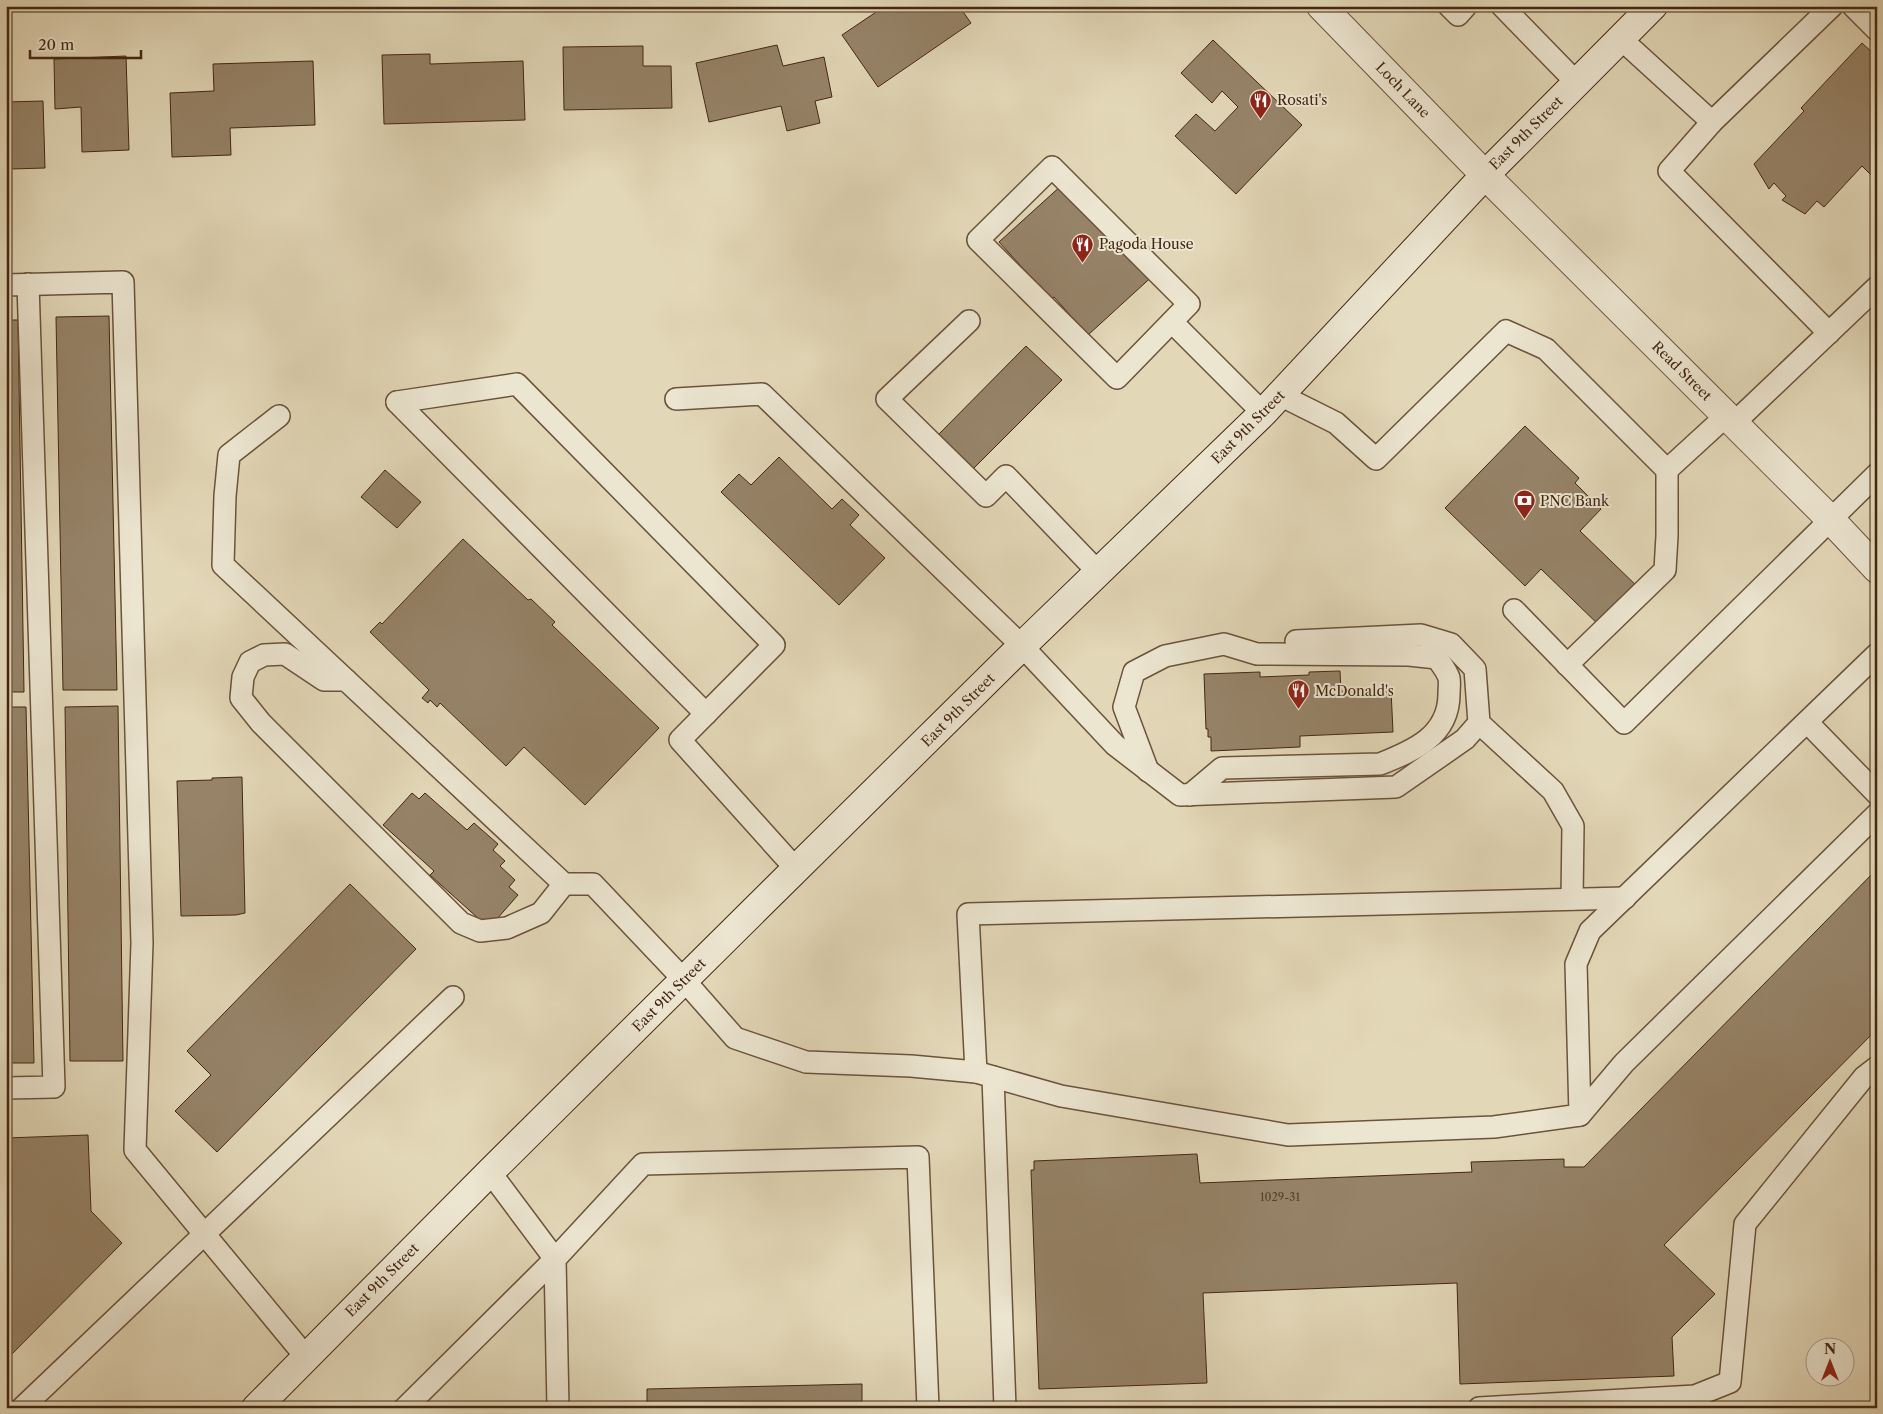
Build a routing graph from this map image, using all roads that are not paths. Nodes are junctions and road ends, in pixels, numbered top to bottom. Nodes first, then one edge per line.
1 (1321, 6) edge
2 (1450, 6) edge
3 (1466, 6) edge
4 (1502, 6) edge
5 (1653, 6) edge
6 (1832, 6) edge
7 (1853, 6) edge
8 (1877, 30) edge
9 (1621, 38) junction
10 (1577, 83) junction
11 (1712, 122) junction
12 (1485, 174) junction
13 (28, 284) junction
14 (6, 285) edge
15 (1877, 287) edge
16 (969, 321) dead end
17 (1172, 322) junction
18 (1829, 333) junction
19 (676, 398) dead end
20 (1272, 404) junction
21 (278, 416) dead end
22 (1730, 419) junction
23 (1667, 470) junction
24 (1877, 474) edge
25 (1831, 520) junction
26 (1877, 569) edge
27 (1099, 573) junction
28 (1514, 610) dead end
29 (1224, 644) junction
30 (1022, 646) junction
31 (1877, 654) edge
32 (1567, 665) junction
33 (346, 680) junction
34 (706, 714) junction
35 (1807, 722) junction
36 (1479, 723) junction
37 (1148, 771) junction
38 (1877, 794) edge
39 (1190, 795) junction
40 (1877, 814) edge
41 (796, 869) junction
42 (564, 884) junction
43 (1625, 898) junction
44 (1572, 900) junction
45 (684, 980) junction
46 (453, 997) dead end
47 (1877, 1067) edge
48 (984, 1074) junction
49 (6, 1088) edge
50 (1580, 1116) junction
51 (490, 1172) junction
52 (205, 1233) junction
53 (555, 1259) junction
54 (306, 1357) junction
55 (22, 1408) edge
56 (256, 1408) edge
57 (405, 1408) edge
58 (558, 1408) edge
59 (928, 1408) edge
60 (1005, 1408) edge
61 (1479, 1408) edge

1 - 12 main road, Loch Lane
2 - 3 lane
4 - 10 lane
5 - 9 main road, East 9th Street
6 - 11 lane
7 - 8 lane
9 - 10 main road, East 9th Street
9 - 11 lane
10 - 12 main road, East 9th Street
11 - 18 lane
12 - 20 main road, East 9th Street
12 - 22 main road, Read Street
13 - 14 lane
13 - 49 lane
13 - 52 lane
15 - 18 lane
16 - 27 lane
17 - 17 lane
17 - 20 lane
18 - 22 lane
19 - 30 lane
20 - 23 lane
20 - 27 main road, East 9th Street
21 - 33 lane
22 - 23 lane
22 - 25 main road, Read Street
23 - 32 lane
24 - 25 lane
25 - 26 main road, Read Street
25 - 32 lane
27 - 30 main road, East 9th Street
28 - 32 lane
29 - 36 lane
29 - 37 lane
29 - 39 lane
30 - 37 lane
30 - 41 main road, East 9th Street
31 - 35 lane
33 - 42 lane
33 - 42 lane
34 - 34 lane
34 - 41 lane
35 - 38 lane
35 - 43 lane
36 - 39 lane
36 - 44 lane
37 - 39 lane
40 - 50 lane
41 - 45 main road, East 9th Street
42 - 45 lane
43 - 44 lane
43 - 50 lane
44 - 48 lane
45 - 48 lane
45 - 51 main road, East 9th Street
46 - 52 lane
47 - 61 lane
48 - 50 lane
48 - 60 lane
51 - 53 lane
51 - 54 main road, East 9th Street
52 - 54 lane
52 - 55 lane
53 - 57 lane
53 - 58 lane
53 - 59 lane
54 - 56 main road, East 9th Street

